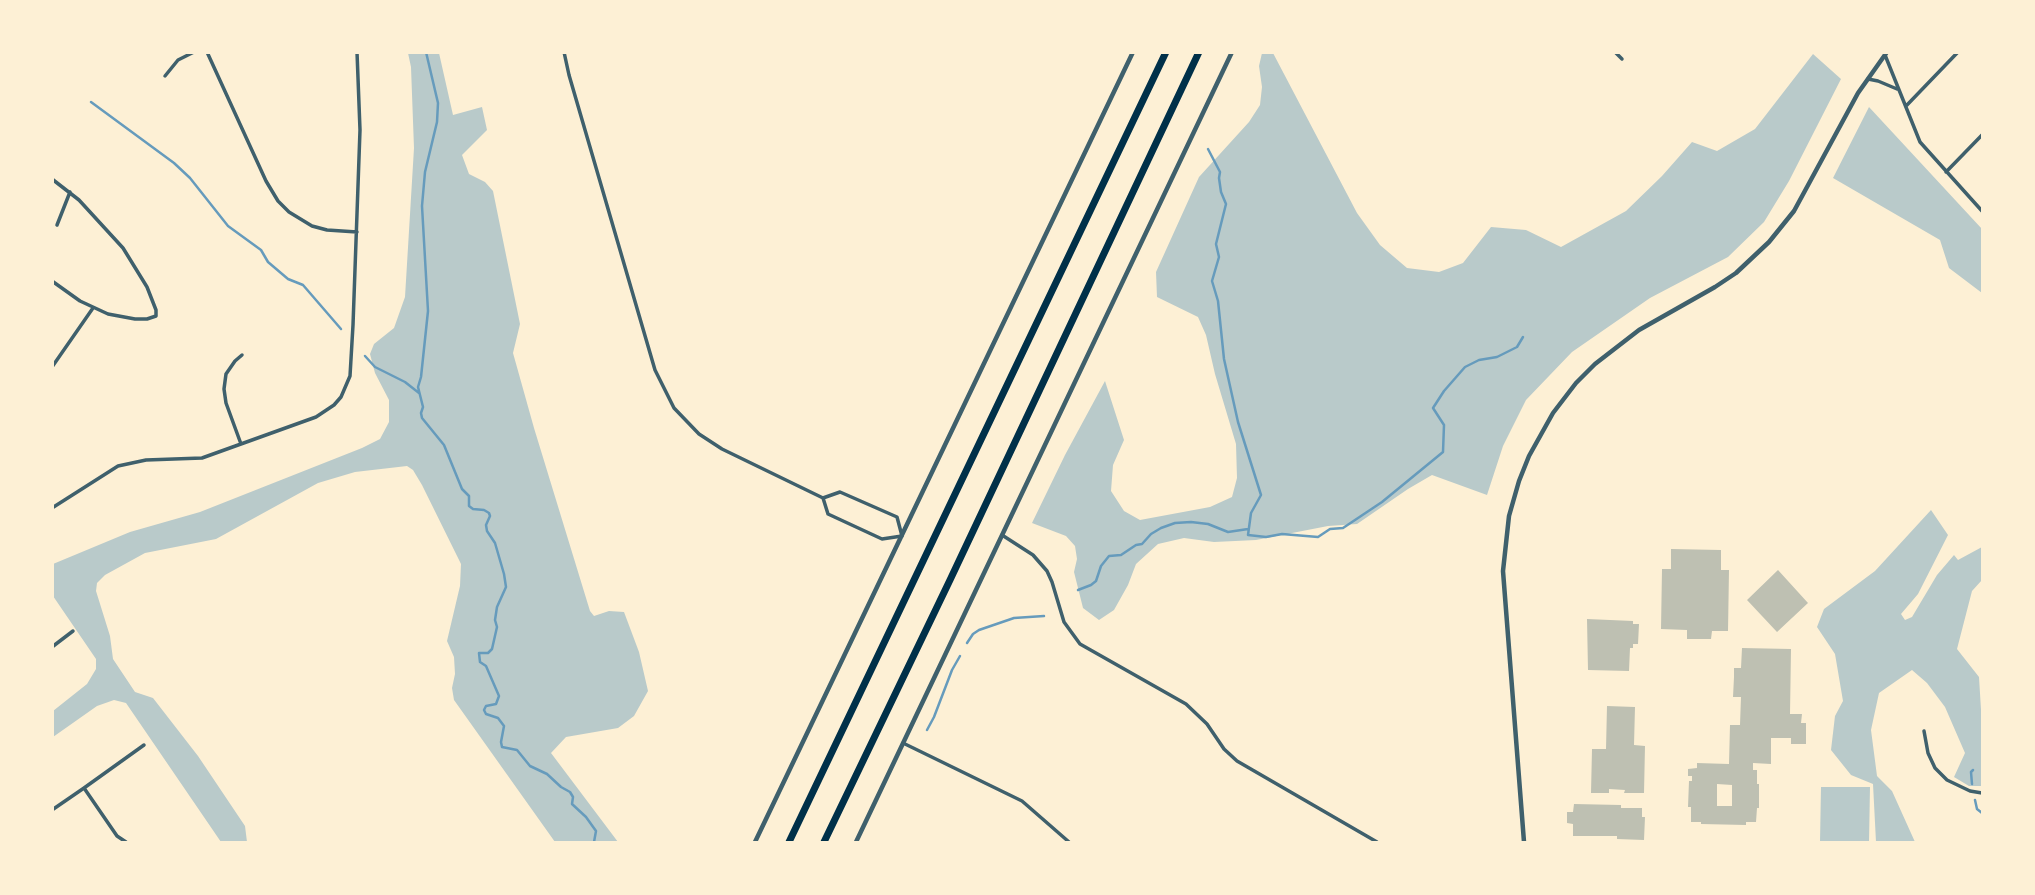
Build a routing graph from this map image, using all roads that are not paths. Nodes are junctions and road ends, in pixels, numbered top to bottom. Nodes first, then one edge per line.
1 (194, 52) edge
2 (207, 52) edge
3 (357, 52) edge
4 (564, 52) edge
5 (1133, 52) edge
6 (1166, 52) edge
7 (1199, 52) edge
8 (1232, 52) edge
9 (1615, 52) edge
10 (1958, 52) edge
11 (1886, 54) edge
12 (1622, 59) dead end
13 (165, 76) dead end
14 (1868, 79) junction
15 (1899, 90) junction
16 (1907, 105) junction
17 (1983, 135) edge
18 (1945, 172) junction
19 (52, 179) edge
20 (70, 192) junction
21 (1983, 211) edge
22 (57, 225) dead end
23 (357, 232) junction
24 (52, 281) edge
25 (93, 308) junction
26 (243, 355) dead end
27 (52, 367) edge
28 (240, 444) junction
29 (823, 498) junction
30 (52, 508) edge
31 (1002, 535) junction
32 (902, 536) junction
33 (73, 631) dead end
34 (52, 647) edge
35 (1924, 731) dead end
36 (903, 743) junction
37 (144, 745) dead end
38 (83, 788) junction
39 (1983, 793) edge
40 (52, 810) edge
41 (126, 842) edge
42 (755, 842) edge
43 (789, 842) edge
44 (824, 842) edge
45 (856, 842) edge
46 (1069, 842) edge
47 (1377, 842) edge
48 (1524, 842) edge

1 - 13 street
2 - 23 street
3 - 23 street
4 - 29 street
5 - 32 street
6 - 43 highway
7 - 44 highway
8 - 31 street
9 - 12 street
10 - 16 street
11 - 14 street
11 - 15 street
14 - 15 street
14 - 48 street
15 - 16 street
16 - 18 street
17 - 18 street
18 - 21 street
19 - 20 street
20 - 22 street
20 - 25 street
23 - 28 street
24 - 25 street
25 - 27 street
26 - 28 street
28 - 30 street
29 - 32 street
29 - 32 street
31 - 36 street
31 - 47 street
32 - 42 street
33 - 34 street
35 - 39 street
36 - 45 street
36 - 46 street
37 - 38 street
38 - 40 street
38 - 41 street

